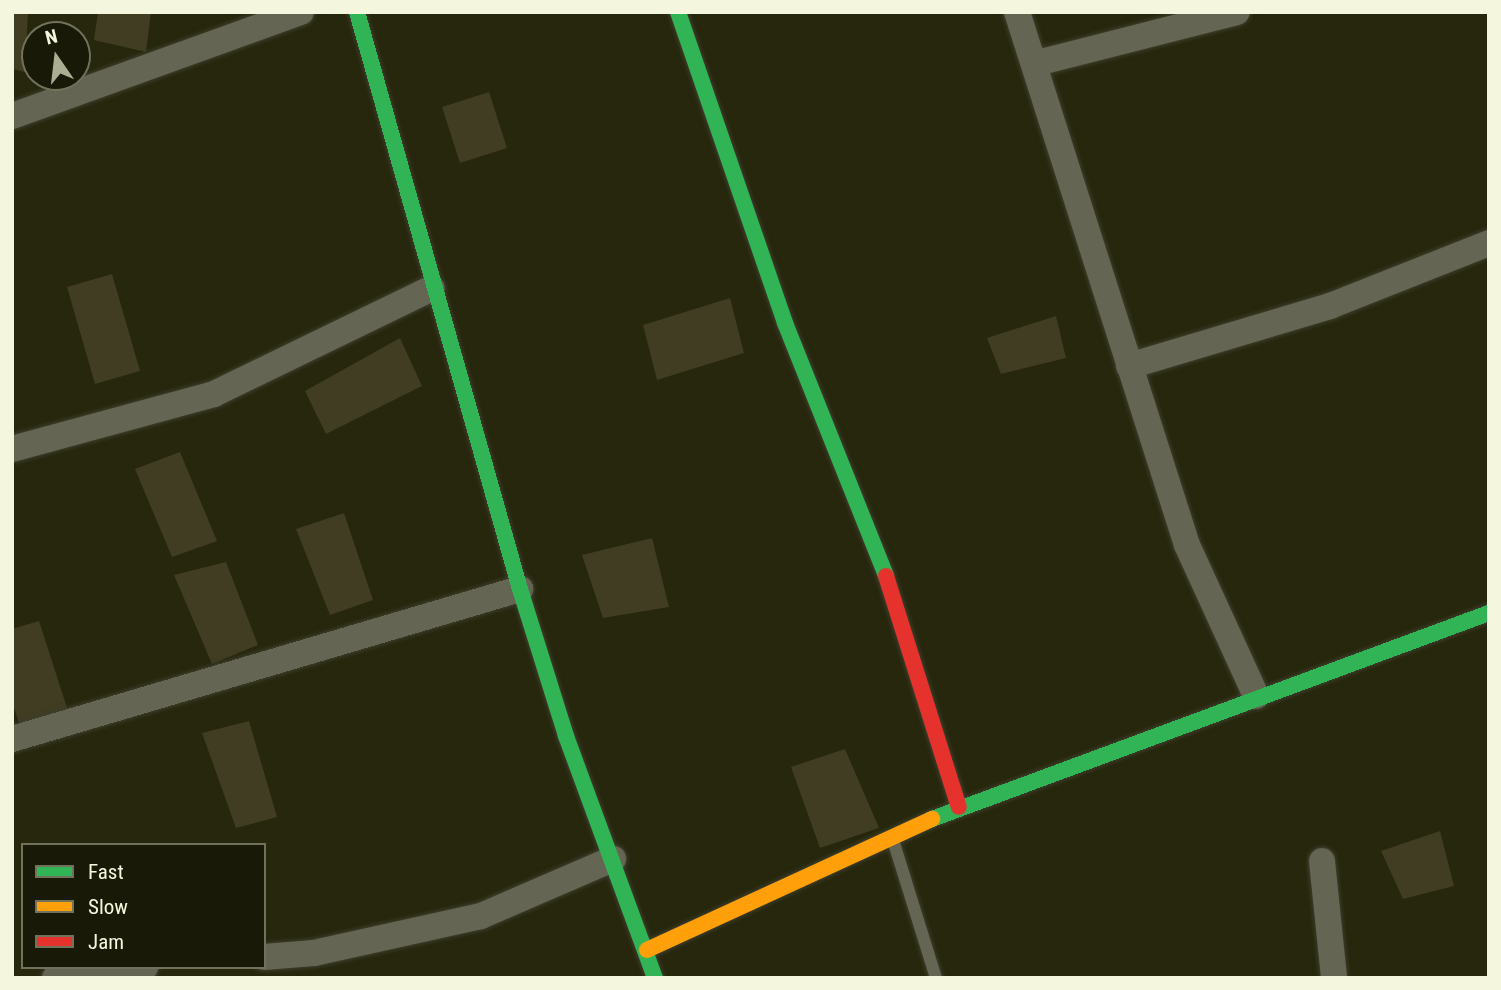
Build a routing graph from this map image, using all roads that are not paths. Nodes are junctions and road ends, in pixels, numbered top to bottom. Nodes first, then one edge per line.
1 (301, 12) edge
2 (357, 12) edge
3 (678, 12) edge
4 (1017, 12) edge
5 (1237, 12) edge
6 (1037, 63) junction
7 (12, 116) edge
8 (1489, 243) edge
9 (432, 288) junction
10 (1129, 366) junction
11 (12, 449) edge
12 (520, 589) junction
13 (1489, 613) edge
14 (1256, 696) junction
15 (12, 739) edge
16 (959, 807) junction
17 (892, 836) junction
18 (613, 859) junction
19 (1322, 861) dead end
20 (647, 950) junction
21 (266, 957) edge
22 (129, 969) edge
23 (55, 978) edge
24 (655, 978) edge
25 (936, 978) edge
26 (1334, 978) edge

1 - 7 street
2 - 9 street
3 - 16 street
4 - 6 street
5 - 6 street
6 - 10 street
8 - 10 street
9 - 11 street
9 - 12 street
10 - 14 street
12 - 15 street
12 - 18 street
13 - 14 street
14 - 16 street
16 - 17 street
17 - 20 street
17 - 25 lane
18 - 20 street
18 - 21 street
19 - 26 street
20 - 24 street
22 - 23 street

